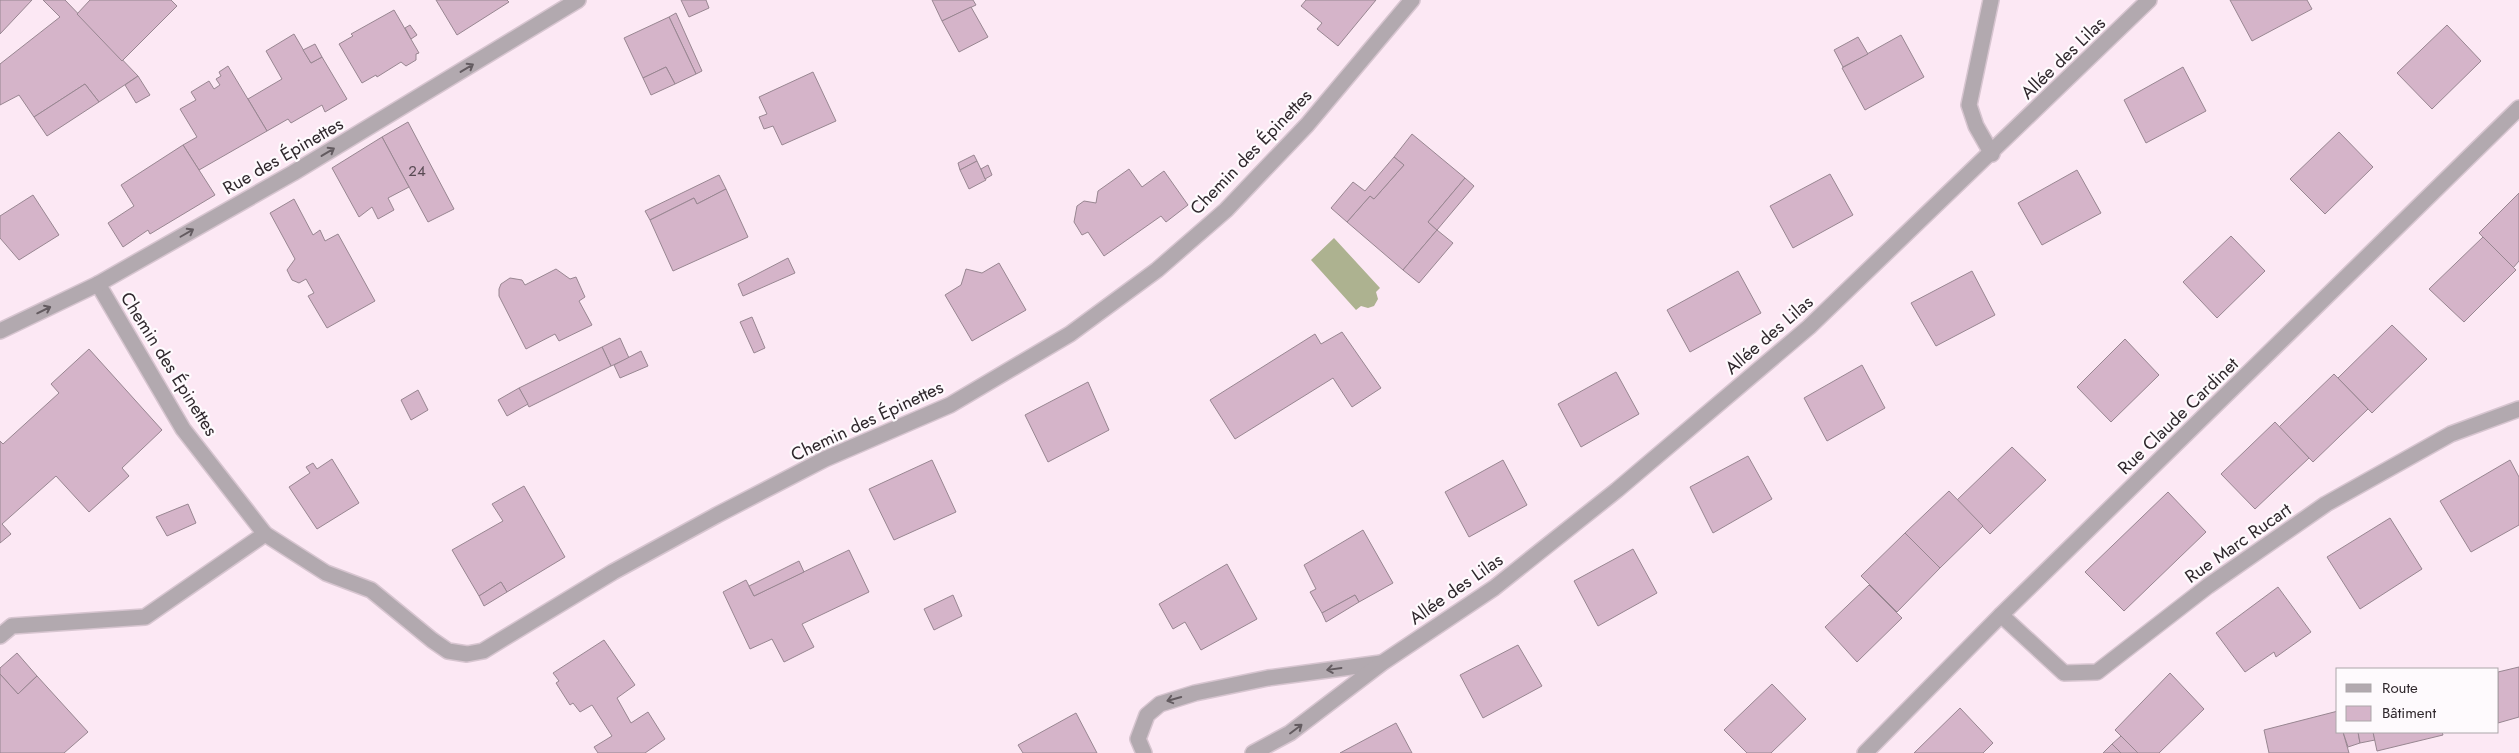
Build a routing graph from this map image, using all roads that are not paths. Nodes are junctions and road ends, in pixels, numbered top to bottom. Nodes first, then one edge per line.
1 (578, 0) edge
2 (1412, 0) edge
3 (1991, 0) edge
4 (2149, 0) edge
5 (2519, 108) edge
6 (1992, 154) junction
7 (98, 284) junction
8 (0, 332) edge
9 (2519, 410) edge
10 (265, 534) junction
11 (2001, 615) junction
12 (0, 636) edge
13 (1382, 662) junction
14 (1144, 753) edge
15 (1253, 753) edge
16 (1865, 753) edge

7 -> 1 street, Rue des Épinettes
2 - 10 street, Chemin des Épinettes
3 - 6 street
4 - 6 street, Allée des Lilas
5 - 11 street, Rue Claude Cardinet
6 - 13 street, Allée des Lilas
8 -> 7 street, Rue des Épinettes
7 - 10 street, Chemin des Épinettes
9 - 11 street, Rue Marc Rucart
10 - 12 street
11 - 16 street, Rue Claude Cardinet
13 -> 14 street, Allée des Lilas
15 -> 13 street, Allée des Lilas

